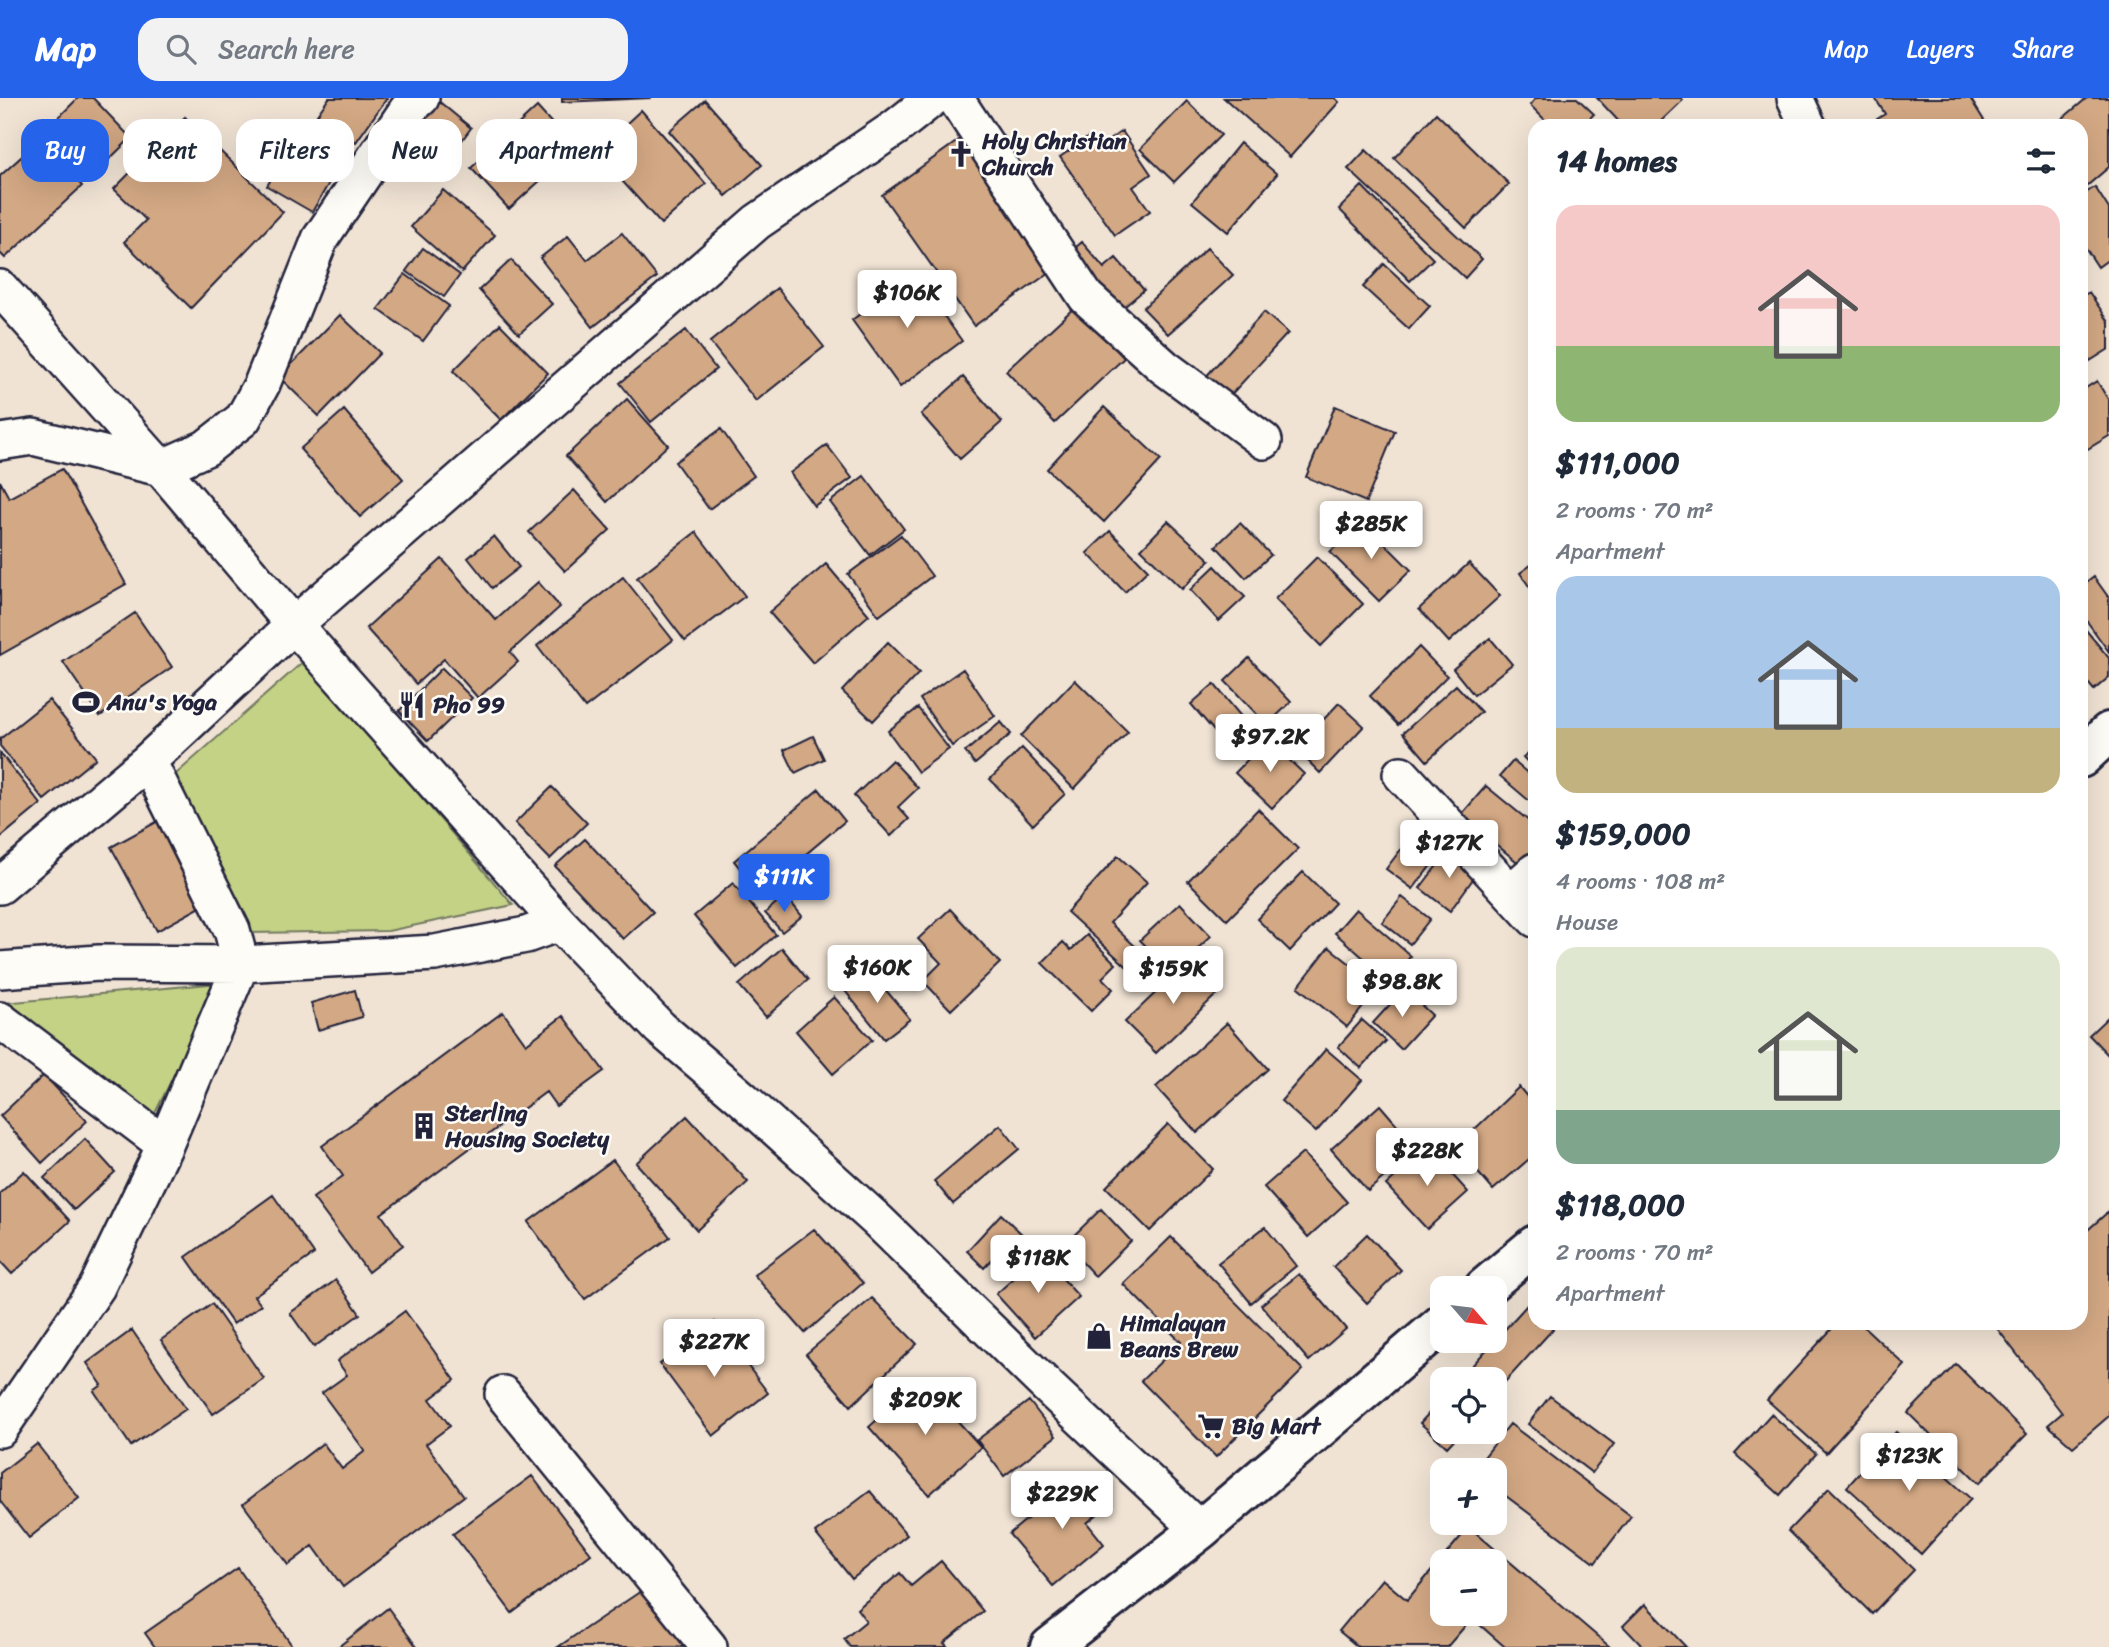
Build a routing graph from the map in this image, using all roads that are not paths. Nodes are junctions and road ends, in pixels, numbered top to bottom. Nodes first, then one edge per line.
1 (421, 98) edge
2 (933, 98) edge
3 (955, 98) edge
4 (1796, 98) edge
5 (1805, 119) edge
6 (0, 288) edge
7 (1264, 441) dead end
8 (0, 442) edge
9 (161, 468) junction
10 (294, 625) junction
11 (2109, 732) edge
12 (2088, 752) edge
13 (148, 761) junction
14 (1401, 774) dead end
15 (1523, 882) edge
16 (0, 886) edge
17 (559, 923) junction
18 (241, 964) junction
19 (0, 970) edge
20 (0, 1020) edge
21 (165, 1145) junction
22 (1528, 1251) edge
23 (1498, 1276) edge
24 (1430, 1334) edge
25 (503, 1394) dead end
26 (0, 1429) edge
27 (1200, 1530) junction
28 (709, 1647) edge
29 (1050, 1647) edge

1 - 9 street
2 - 10 street
3 - 7 street
4 - 5 street
6 - 9 street
8 - 9 street
9 - 10 street
10 - 13 street
10 - 17 street
11 - 12 main road
13 - 16 street
13 - 18 street
14 - 15 street
17 - 18 street
17 - 27 street
18 - 19 street
18 - 21 street
20 - 21 street
21 - 26 street
22 - 23 main road
24 - 27 main road
25 - 28 street
27 - 29 main road

